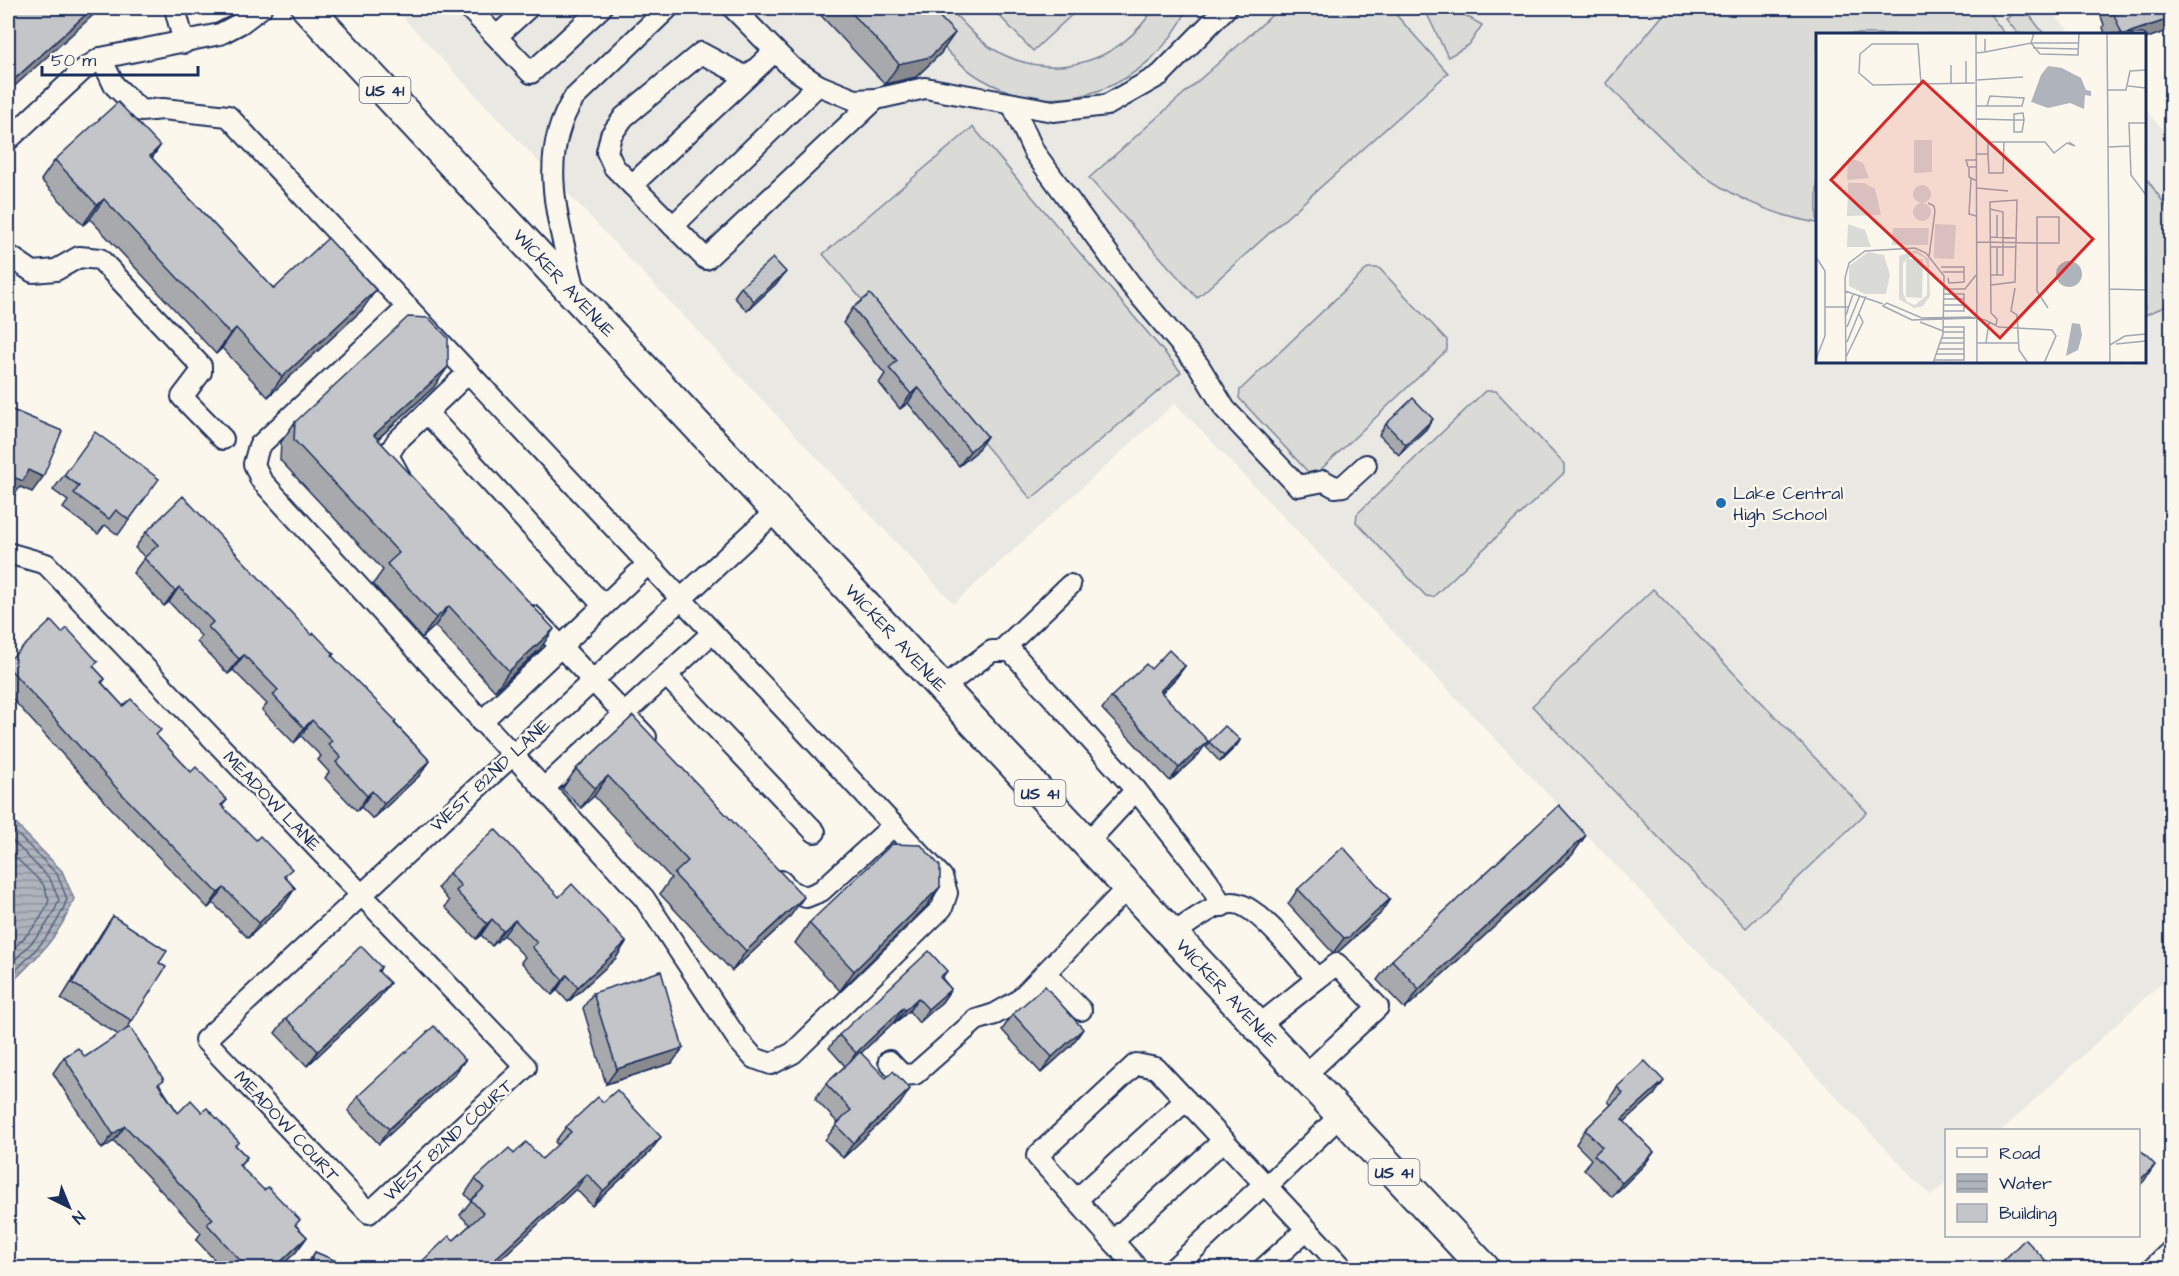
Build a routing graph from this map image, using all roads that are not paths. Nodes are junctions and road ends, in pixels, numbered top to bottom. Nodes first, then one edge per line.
1 (175, 8) edge
2 (261, 8) edge
3 (307, 8) edge
4 (469, 8) edge
5 (528, 8) edge
6 (601, 8) edge
7 (668, 8) edge
8 (733, 8) edge
9 (1227, 8) edge
10 (497, 36) junction
11 (184, 43) junction
12 (774, 51) junction
13 (101, 58) junction
14 (746, 77) junction
15 (818, 85) junction
16 (876, 99) junction
17 (1012, 104) junction
18 (8, 140) edge
19 (632, 185) junction
20 (673, 226) junction
21 (8, 255) edge
22 (576, 296) junction
23 (408, 307) junction
24 (469, 372) junction
25 (427, 413) junction
26 (224, 439) dead end
27 (1366, 465) dead end
28 (409, 484) edge
29 (776, 511) junction
30 (8, 553) edge
31 (648, 564) junction
32 (1070, 585) dead end
33 (681, 599) junction
34 (520, 603) edge
35 (603, 606) junction
36 (712, 633) junction
37 (560, 646) junction
38 (1001, 651) junction
39 (666, 675) junction
40 (592, 681) junction
41 (942, 688) junction
42 (624, 714) junction
43 (481, 722) junction
44 (656, 748) edge
45 (512, 755) junction
46 (543, 789) junction
47 (1136, 790) junction
48 (894, 825) junction
49 (815, 832) dead end
50 (1087, 843) junction
51 (768, 866) edge
52 (1128, 887) junction
53 (361, 894) junction
54 (1222, 906) junction
55 (1172, 934) junction
56 (1046, 974) junction
57 (1317, 979) junction
58 (1081, 1010) dead end
59 (1258, 1026) junction
60 (206, 1040) joint
61 (889, 1061) dead end
62 (526, 1067) joint
63 (1304, 1076) junction
64 (1186, 1100) junction
65 (1341, 1115) junction
66 (1224, 1140) junction
67 (1265, 1185) junction
68 (1076, 1200) junction
69 (369, 1213) joint
70 (1307, 1229) junction
71 (1113, 1241) junction
72 (2172, 1250) edge
73 (1137, 1269) edge
74 (1174, 1269) edge
75 (1264, 1269) edge
76 (1343, 1269) edge
77 (1484, 1269) edge
78 (2153, 1269) edge

1 - 11 street
2 - 11 street
3 - 22 highway, WICKER AVENUE / US 41
4 - 10 street
5 - 10 street
6 - 10 street
7 - 22 street
8 - 12 street
9 - 17 street
11 - 13 street
12 - 14 street
12 - 15 street
13 - 18 street
13 - 23 street
14 - 19 street
14 - 19 street
15 - 16 street
15 - 20 street
16 - 17 street
16 - 20 street
17 - 27 street
19 - 20 street
21 - 26 street
22 - 29 highway, WICKER AVENUE / US 41
23 - 24 street
23 - 43 street
24 - 25 street
24 - 31 street
25 - 28 street
25 - 35 street
29 - 33 street, WEST 82ND LANE
29 - 41 highway, WICKER AVENUE / US 41
30 - 53 street, MEADOW LANE
31 - 33 street
31 - 35 street
32 - 38 street
33 - 36 street
33 - 40 street, WEST 82ND LANE
34 - 37 street
35 - 37 street
36 - 39 street
36 - 48 street
37 - 40 street
37 - 43 street
38 - 41 street
38 - 47 street
39 - 42 street
39 - 49 street
40 - 42 street
40 - 45 street, WEST 82ND LANE
41 - 50 highway, WICKER AVENUE / US 41
42 - 44 street
42 - 46 street
43 - 45 street
45 - 46 street
45 - 53 street, WEST 82ND LANE
46 - 48 street
47 - 50 street
47 - 54 street
48 - 51 street
50 - 52 highway, WICKER AVENUE / US 41
52 - 55 highway, WICKER AVENUE / US 41
52 - 56 street
53 - 60 street, WEST 82ND LANE
53 - 62 street, MEADOW LANE
54 - 55 street
54 - 57 street
55 - 59 highway, WICKER AVENUE / US 41
56 - 58 street
56 - 61 street
57 - 59 street
57 - 63 street
59 - 63 highway, WICKER AVENUE / US 41
60 - 69 street, MEADOW COURT
62 - 69 street, WEST 82ND COURT
63 - 65 highway, WICKER AVENUE / US 41
64 - 66 street
64 - 68 street
64 - 68 street
65 - 67 street
65 - 77 highway, WICKER AVENUE / US 41
66 - 67 street
66 - 71 street
67 - 70 street
67 - 74 street
68 - 71 street
70 - 75 street
70 - 76 street
71 - 73 street
72 - 78 street

